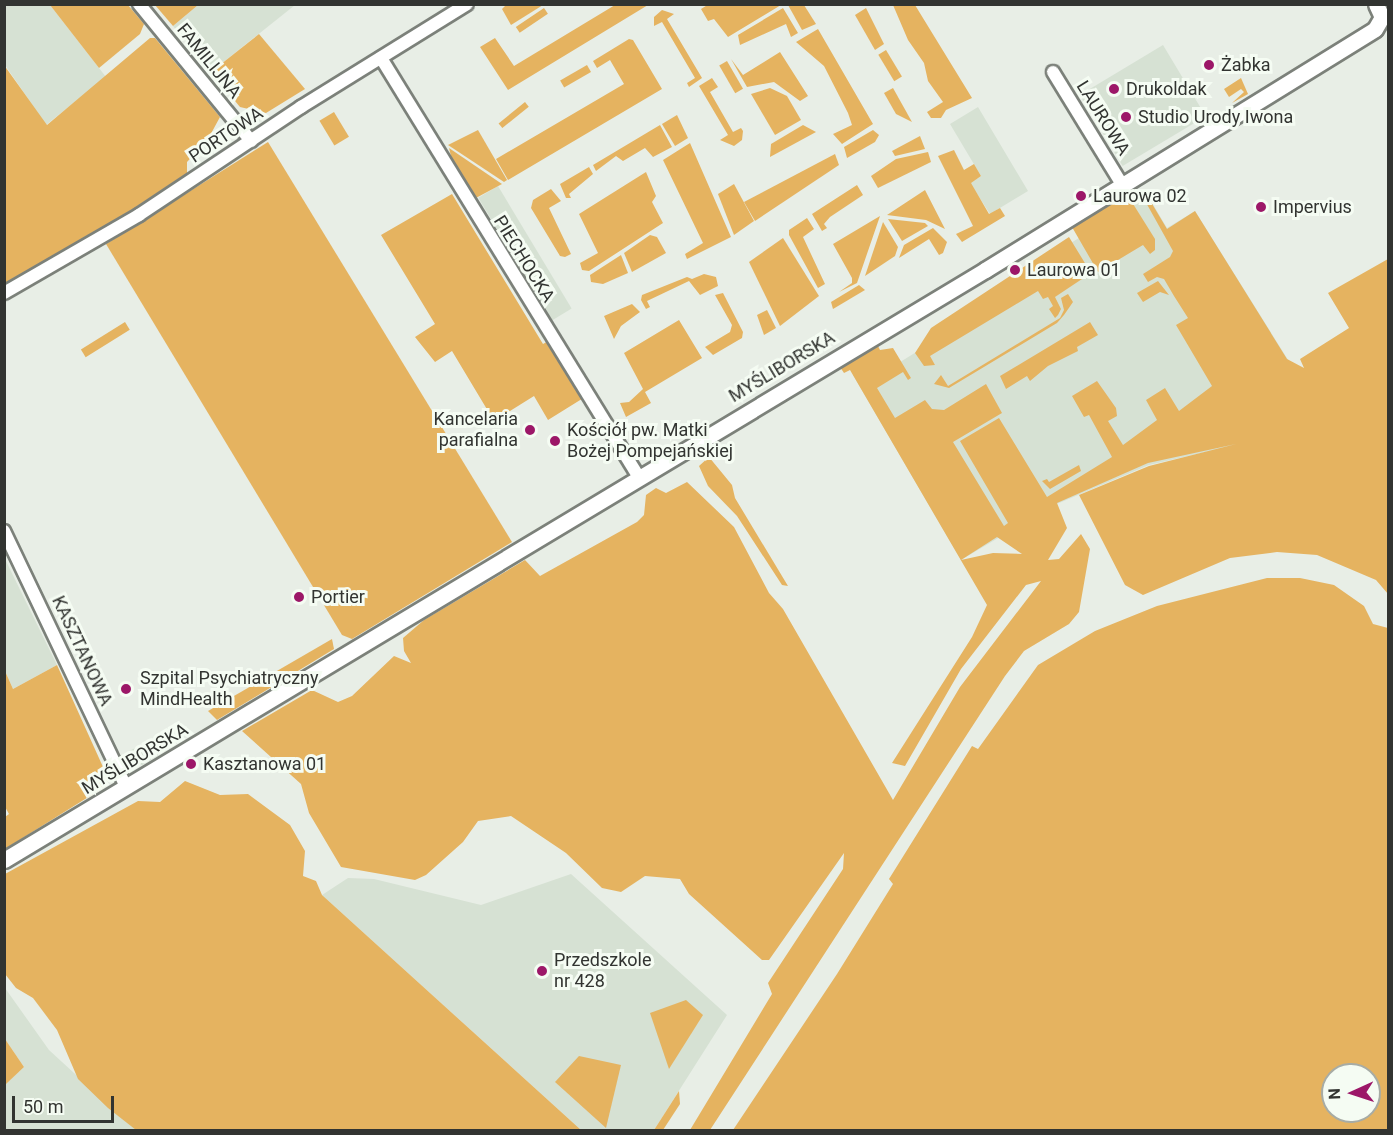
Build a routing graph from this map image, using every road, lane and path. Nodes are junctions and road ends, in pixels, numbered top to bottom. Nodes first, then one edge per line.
1 (139, 4) edge
2 (467, 4) edge
3 (1382, 13) edge
4 (381, 58) junction
5 (1053, 72) dead end
6 (250, 141) junction
7 (1121, 183) junction
8 (4, 294) edge
9 (639, 477) junction
10 (4, 531) edge
11 (126, 787) junction
12 (4, 860) edge

1 - 6 street, FAMILIJNA
2 - 4 street, PORTOWA
3 - 7 street, MYŚLIBORSKA
4 - 6 street, PORTOWA
4 - 9 street, PIECHOCKA
5 - 7 street, LAUROWA
6 - 8 street, PORTOWA
7 - 9 street, MYŚLIBORSKA
9 - 11 street, MYŚLIBORSKA
10 - 11 street, KASZTANOWA
11 - 12 street, MYŚLIBORSKA

